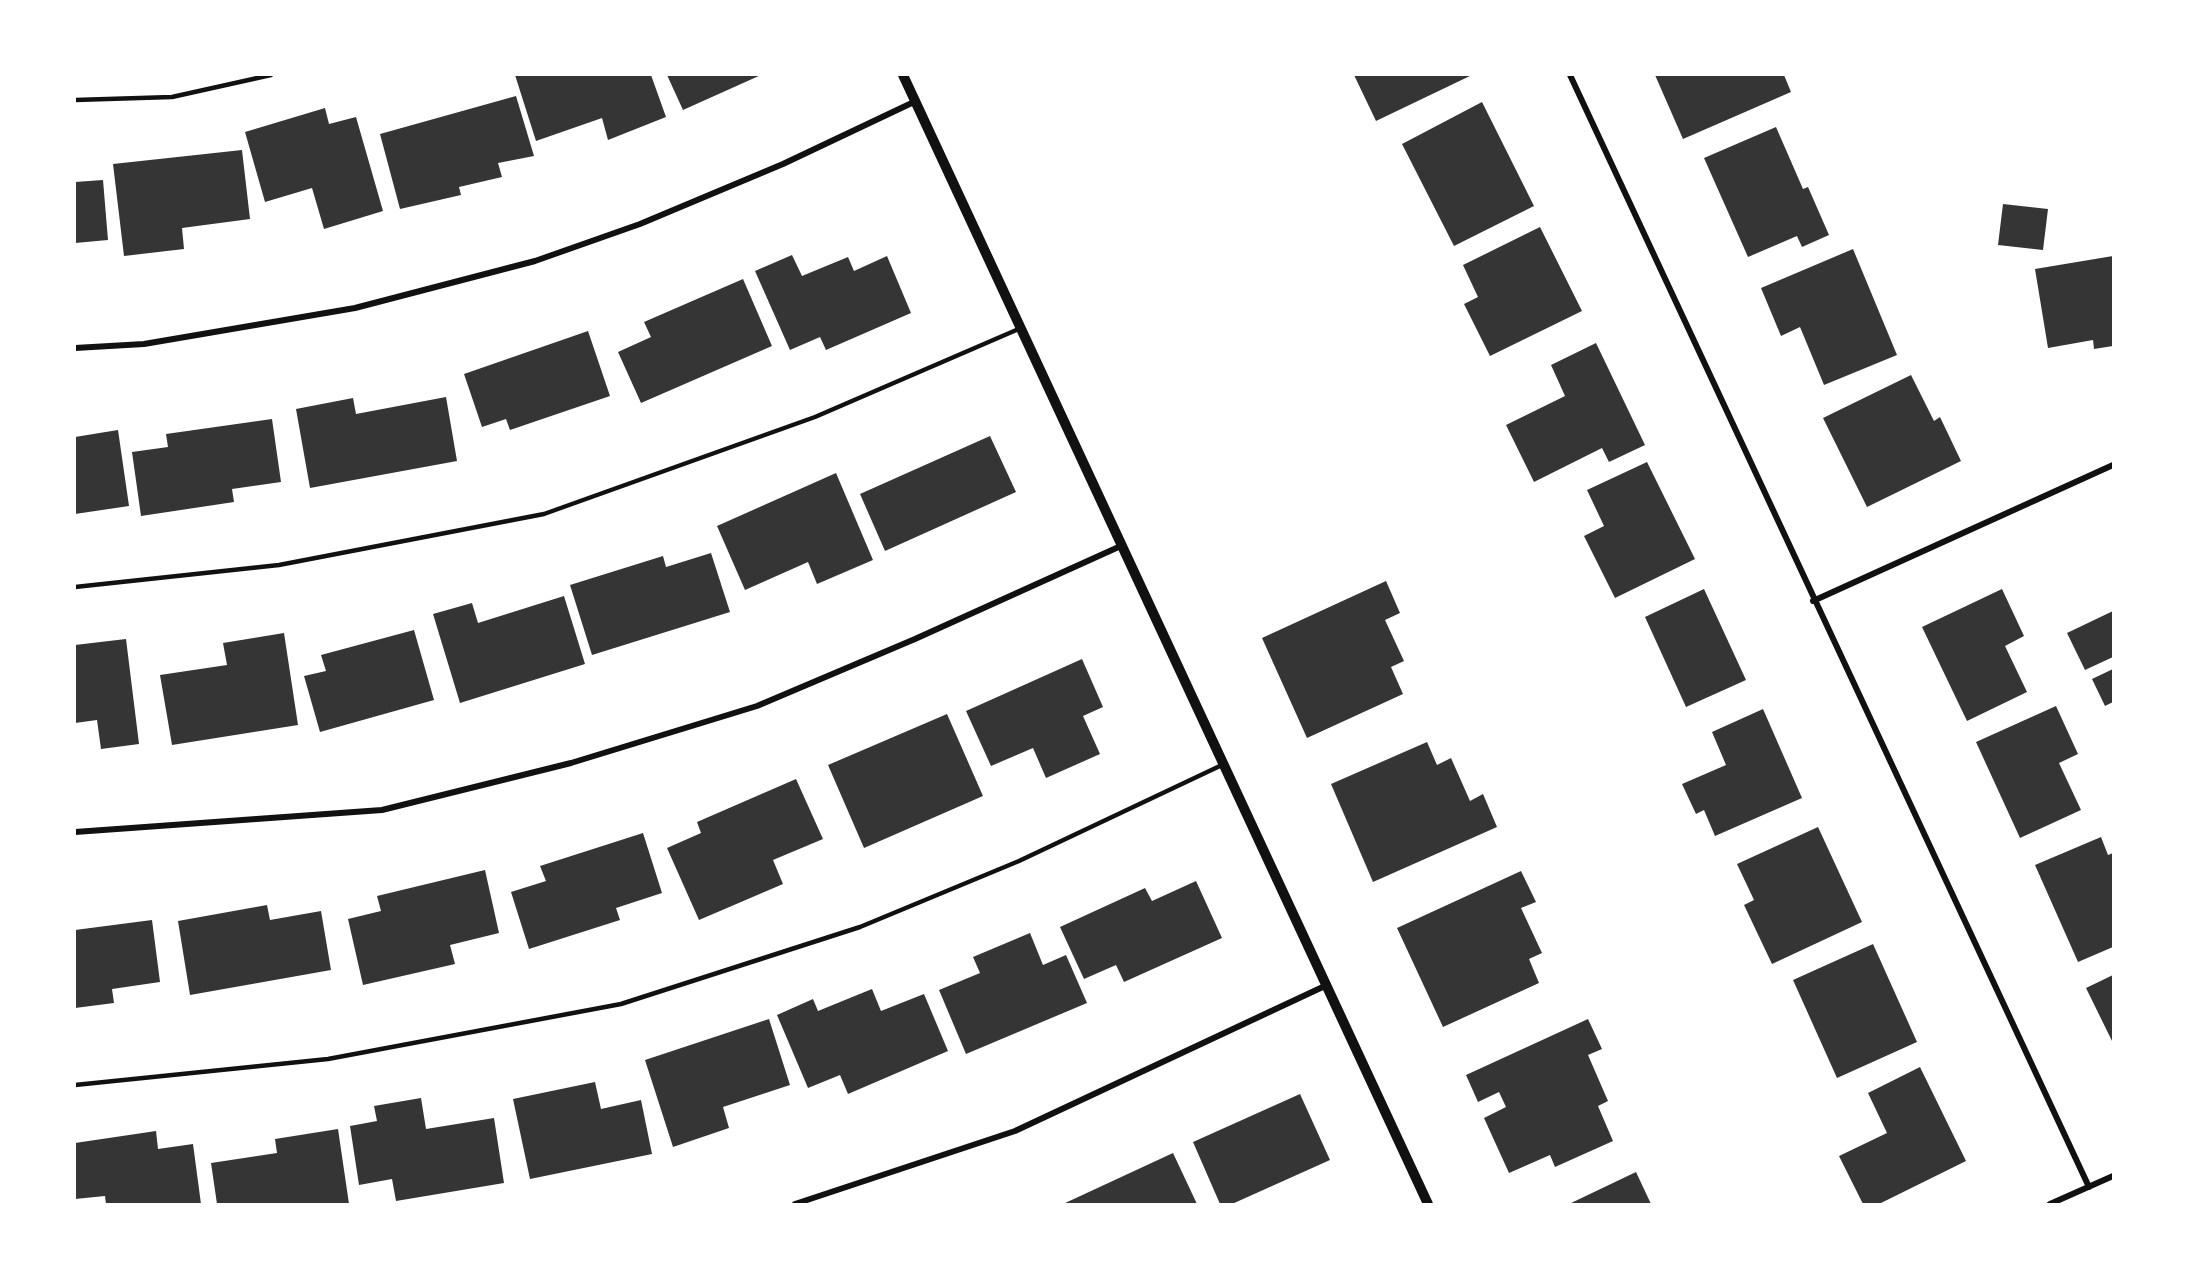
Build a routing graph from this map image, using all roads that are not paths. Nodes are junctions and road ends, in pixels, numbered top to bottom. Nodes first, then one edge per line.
1 (272, 75) edge
2 (903, 75) edge
3 (1570, 75) edge
4 (75, 100) edge
5 (916, 101) junction
6 (1021, 328) junction
7 (75, 348) edge
8 (2113, 465) edge
9 (1123, 545) junction
10 (75, 587) edge
11 (1813, 601) junction
12 (1225, 764) junction
13 (75, 832) edge
14 (1327, 985) junction
15 (75, 1085) edge
16 (2113, 1176) edge
17 (2089, 1187) junction
18 (795, 1204) edge
19 (1428, 1204) edge
20 (2050, 1204) edge

1 - 4 lane
2 - 5 street
3 - 11 street
5 - 6 street
5 - 7 street
6 - 9 street
6 - 10 lane
8 - 11 street
9 - 12 street
9 - 13 street
11 - 17 street
12 - 14 street
12 - 15 lane
14 - 18 street
14 - 19 street
16 - 17 street
17 - 20 street

